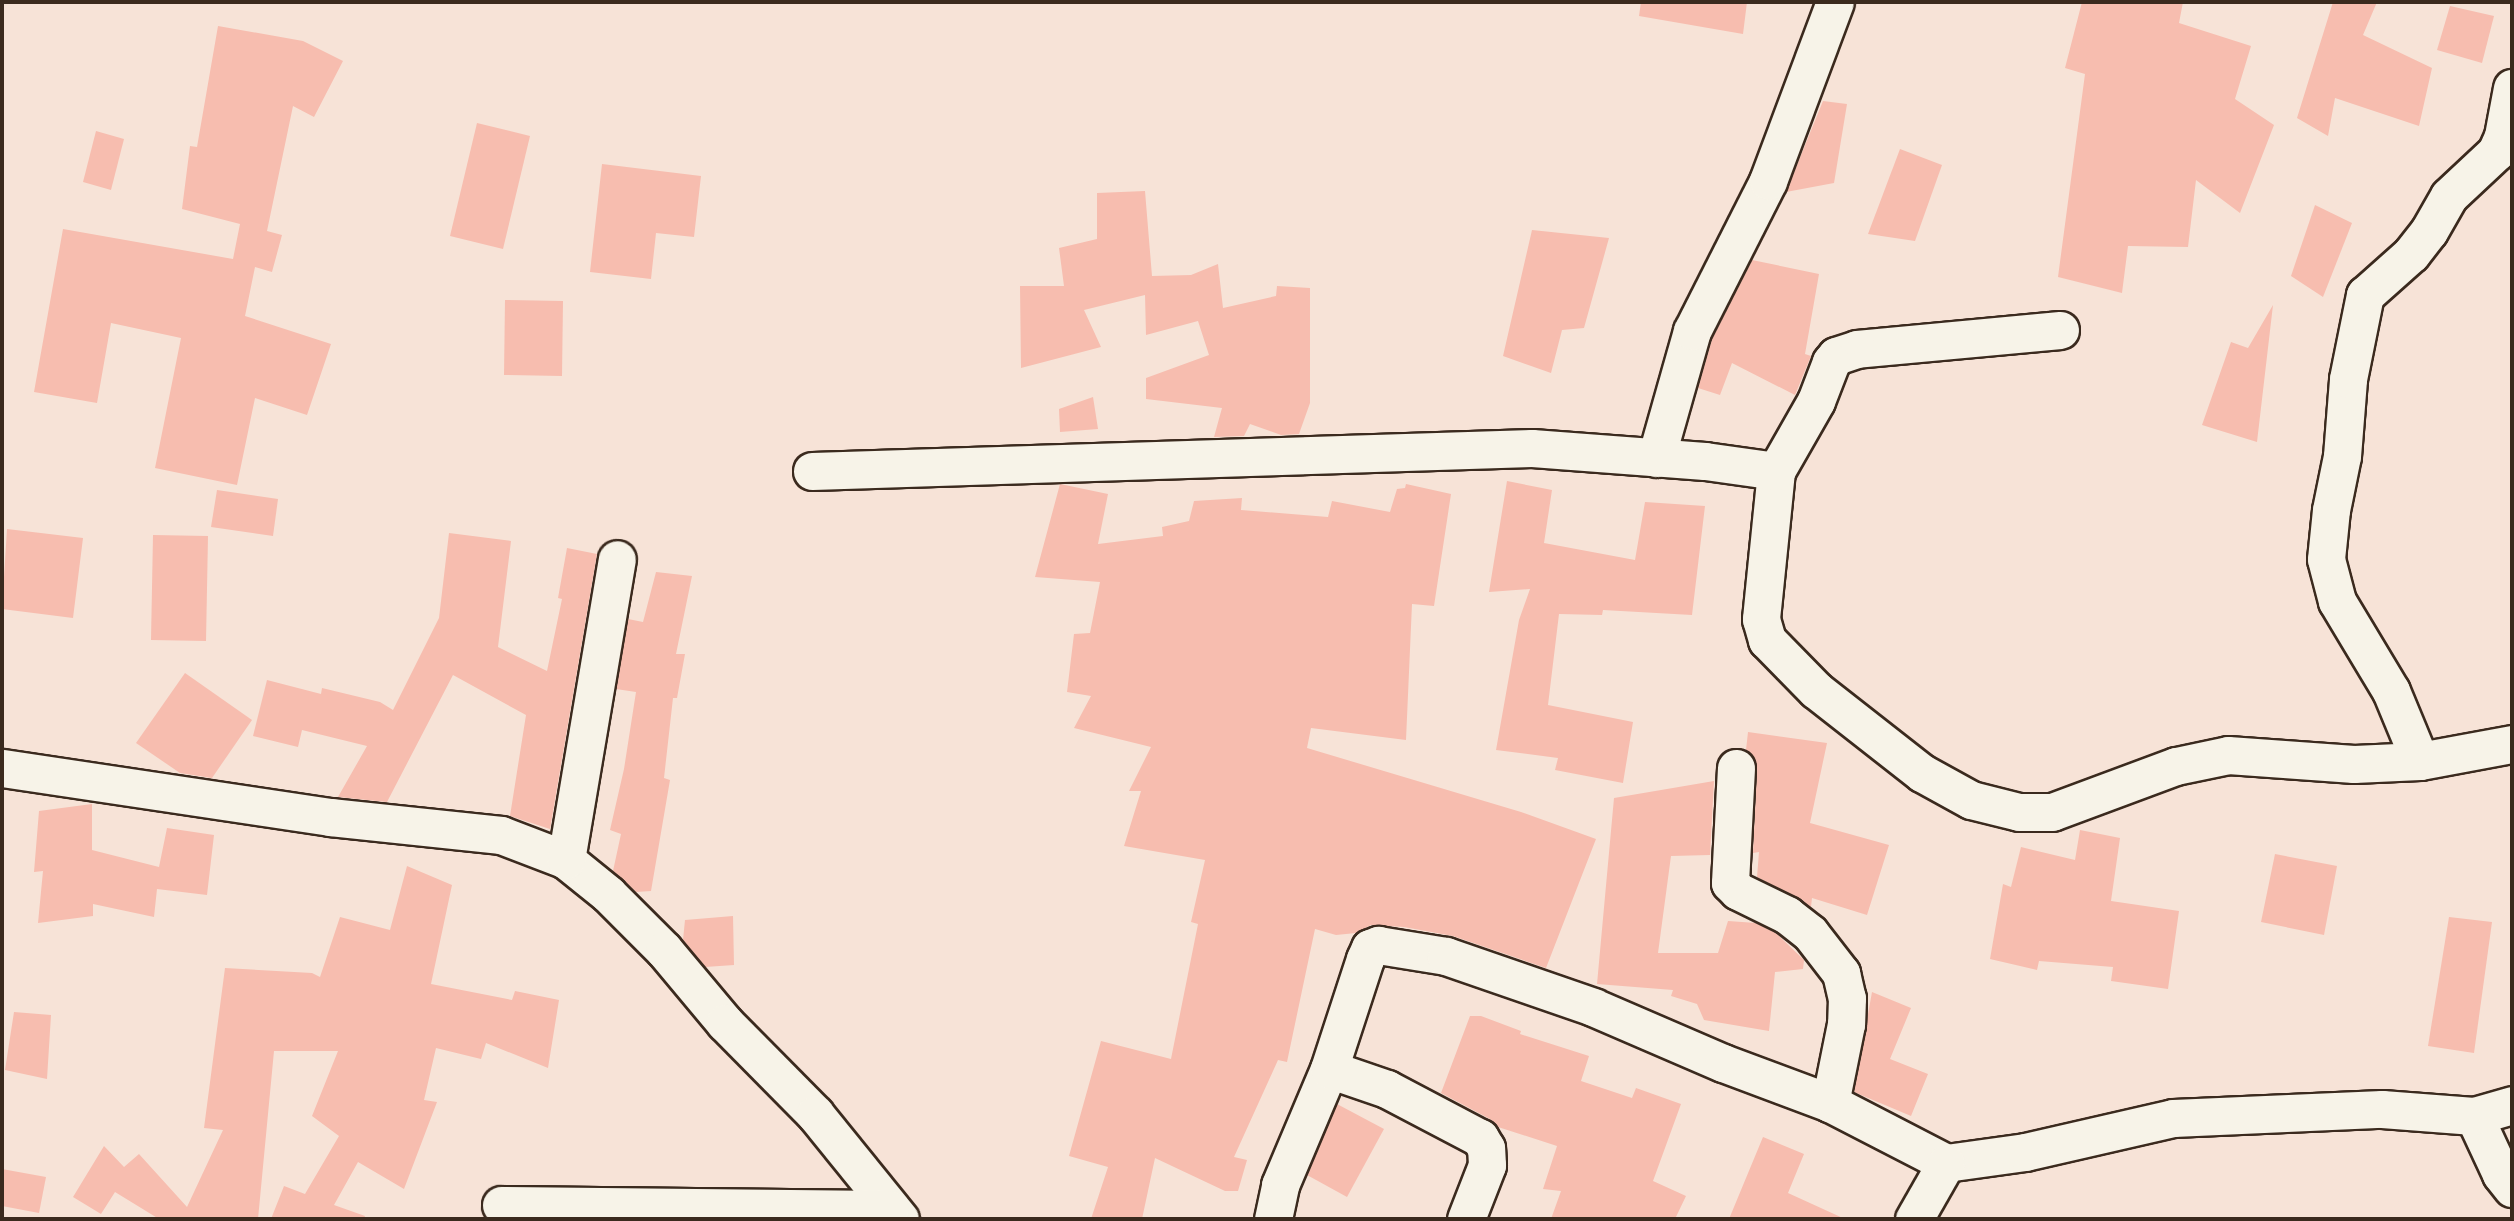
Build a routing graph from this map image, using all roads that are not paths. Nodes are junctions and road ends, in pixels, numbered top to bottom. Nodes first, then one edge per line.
1 (1835, 2) edge
2 (2512, 88) edge
3 (2060, 330) dead end
4 (1656, 458) junction
5 (812, 471) dead end
6 (1776, 471) junction
7 (617, 559) dead end
8 (2512, 744) edge
9 (2420, 761) junction
10 (2, 768) edge
11 (1736, 768) dead end
12 (566, 860) junction
13 (1329, 1069) junction
14 (1830, 1103) junction
15 (2512, 1105) edge
16 (2474, 1116) junction
17 (1946, 1163) junction
18 (2512, 1188) edge
19 (500, 1205) dead end
20 (895, 1214) edge
21 (1273, 1219) edge
22 (1466, 1219) edge
23 (1914, 1219) edge

1 - 4 street
2 - 9 street
3 - 6 street
4 - 5 street
4 - 6 street
6 - 9 street
7 - 12 street
8 - 9 street
10 - 12 street
11 - 14 street
12 - 20 street
13 - 14 street
13 - 21 street
13 - 22 street
14 - 17 street
15 - 16 street
16 - 17 street
16 - 18 street
17 - 23 street
19 - 20 street

